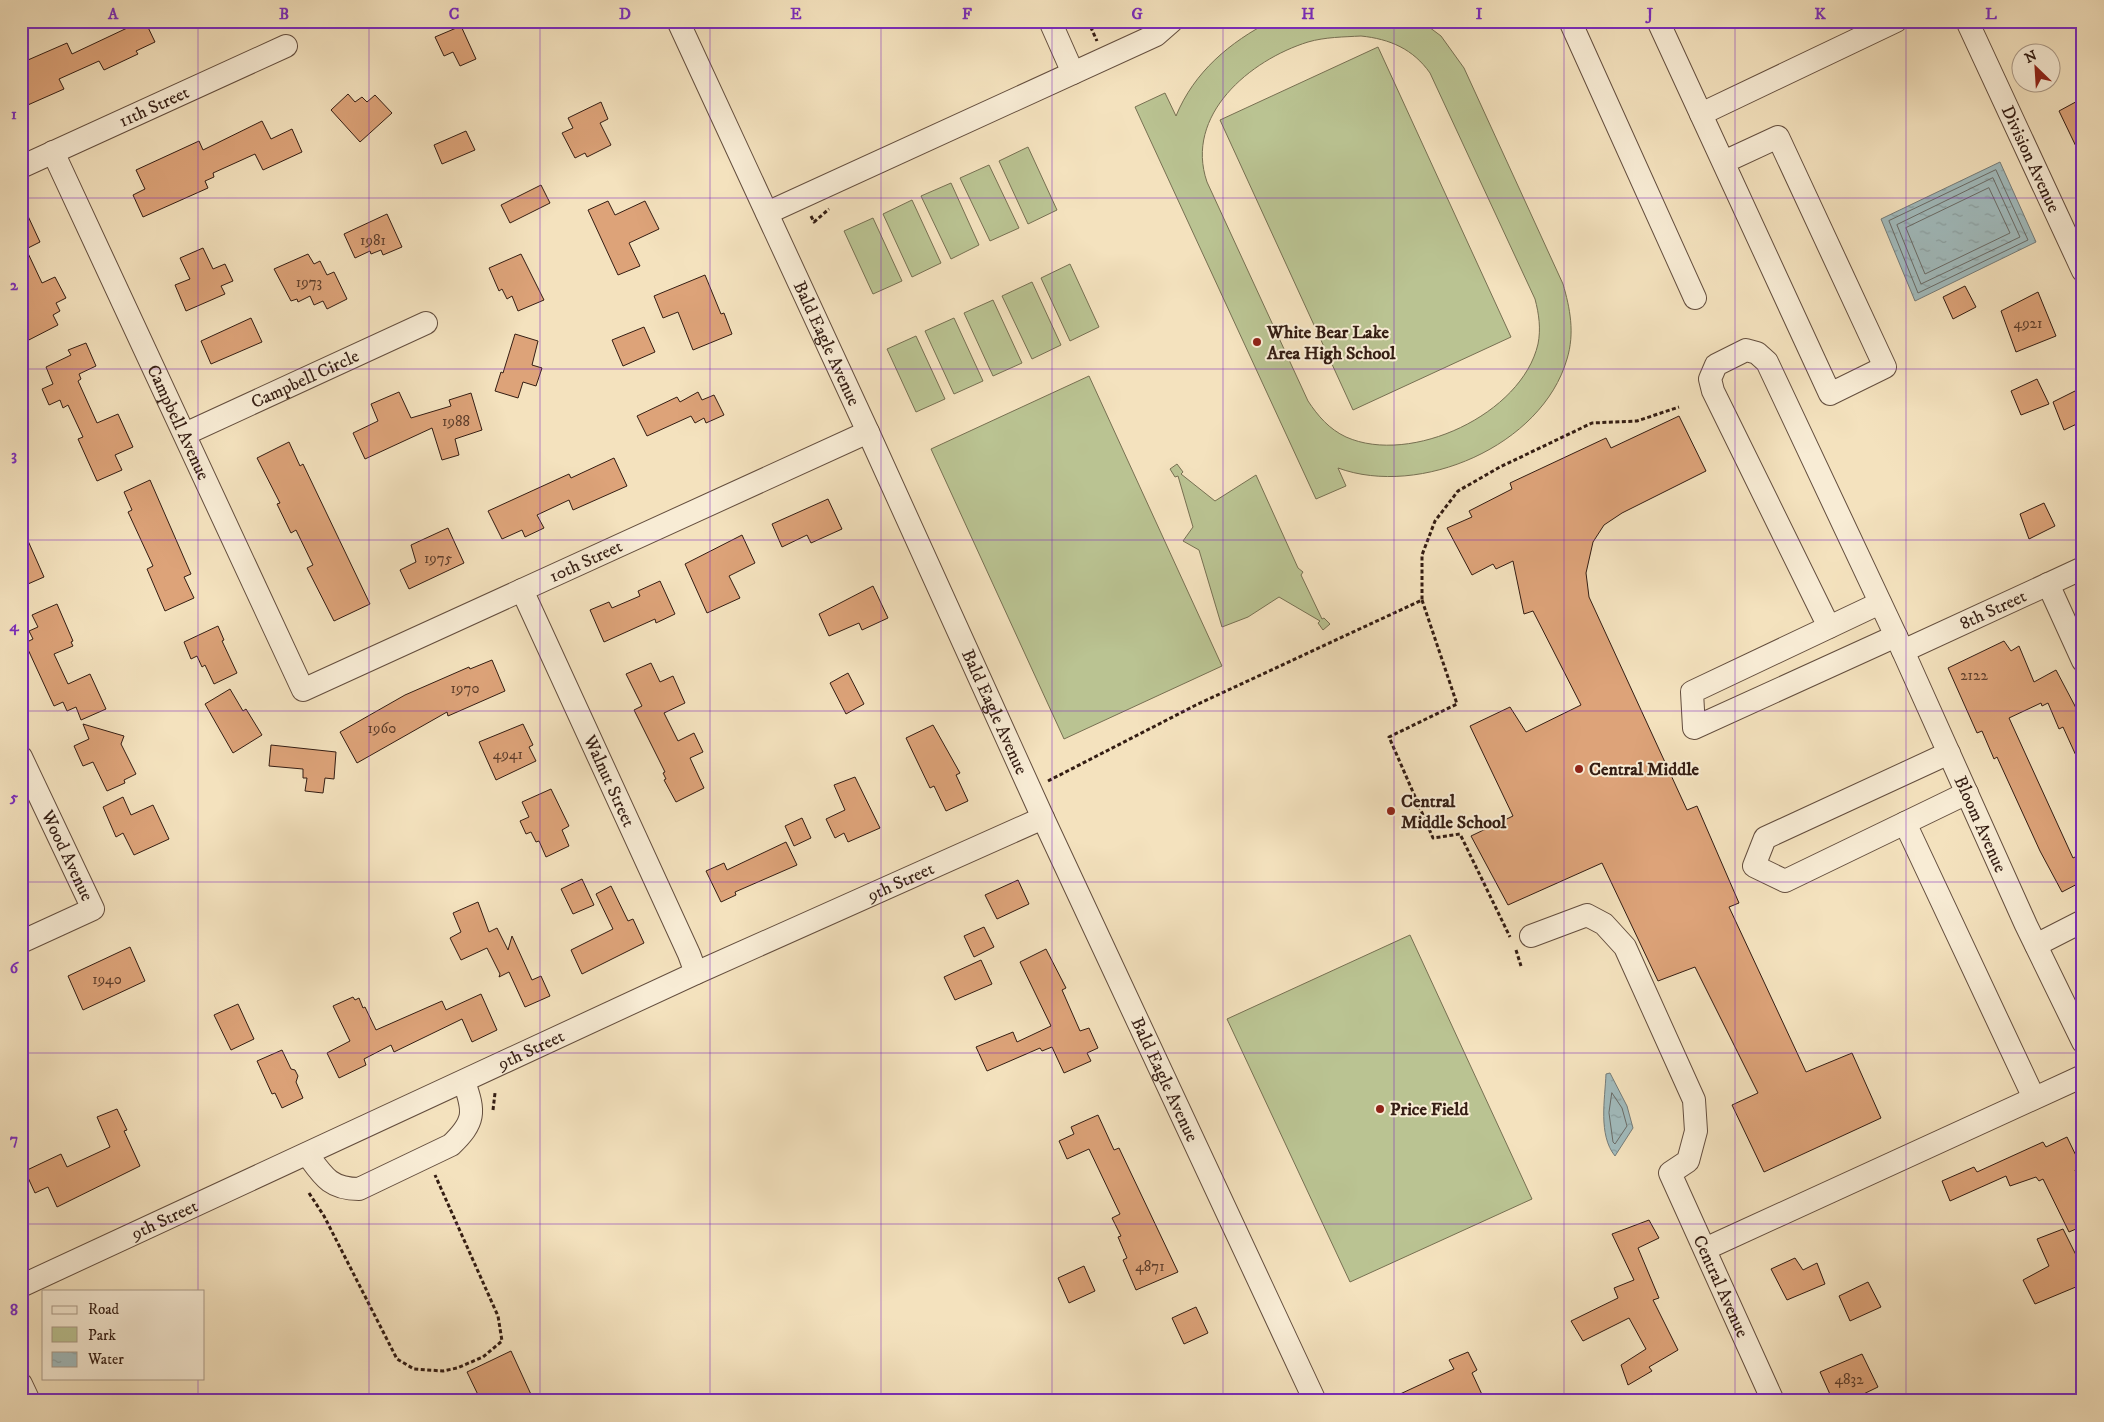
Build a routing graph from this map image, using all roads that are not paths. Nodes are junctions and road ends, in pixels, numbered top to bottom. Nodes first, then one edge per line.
1 (678, 21) edge
2 (1050, 21) edge
3 (1172, 21) edge
4 (1570, 21) edge
5 (1658, 21) edge
6 (1896, 21) edge
7 (1967, 21) edge
8 (286, 46) dead end
9 (1073, 73) junction
10 (1701, 114) junction
11 (53, 152) junction
12 (1724, 162) junction
13 (21, 167) edge
14 (767, 213) junction
15 (2083, 272) edge
16 (1696, 298) dead end
17 (426, 323) dead end
18 (868, 432) junction
19 (185, 434) junction
20 (2083, 568) edge
21 (2048, 584) junction
22 (522, 590) junction
23 (1880, 603) junction
24 (1829, 627) junction
25 (1899, 643) junction
26 (2083, 661) edge
27 (303, 690) joint
28 (1949, 753) junction
29 (21, 757) edge
30 (1967, 793) junction
31 (1044, 818) junction
32 (1905, 823) junction
33 (2083, 921) edge
34 (1519, 940) road end
35 (21, 942) edge
36 (2036, 944) junction
37 (696, 973) junction
38 (2083, 1042) edge
39 (2083, 1076) edge
40 (464, 1082) junction
41 (2034, 1098) junction
42 (307, 1154) junction
43 (1705, 1249) junction
44 (21, 1286) edge
45 (21, 1384) edge
46 (29, 1401) edge
47 (1315, 1401) edge
48 (1773, 1401) edge

1 - 14 street, Bald Eagle Avenue
2 - 9 street
3 - 9 street
4 - 16 street
5 - 10 street
6 - 10 street
7 - 15 street, Division Avenue
8 - 11 street, 11th Street
9 - 14 street
10 - 12 street
11 - 13 street, 11th Street
11 - 19 street, Campbell Avenue
12 - 12 street
14 - 18 street, Bald Eagle Avenue
17 - 19 street, Campbell Circle
18 - 22 street, 10th Street
18 - 31 street, Bald Eagle Avenue
19 - 27 street, Campbell Avenue
20 - 21 street, 8th Street
21 - 25 street, 8th Street
21 - 26 street
22 - 27 street, 10th Street
22 - 37 street, Walnut Street
23 - 24 street
23 - 24 street, Bloom Avenue
23 - 25 street, Bloom Avenue
24 - 25 street, 8th Street
25 - 28 street, Bloom Avenue
28 - 30 street, Bloom Avenue
28 - 32 street
29 - 35 street, Wood Avenue
30 - 32 street
30 - 36 street, Bloom Avenue
31 - 37 street, 9th Street
31 - 47 street, Bald Eagle Avenue
32 - 41 street
33 - 36 street
34 - 43 street, Central Avenue
36 - 38 street, Bloom Avenue
37 - 40 street, 9th Street
39 - 41 street
40 - 42 street, 9th Street
40 - 42 street
41 - 43 street
42 - 44 street, 9th Street
43 - 48 street, Central Avenue
45 - 46 street

